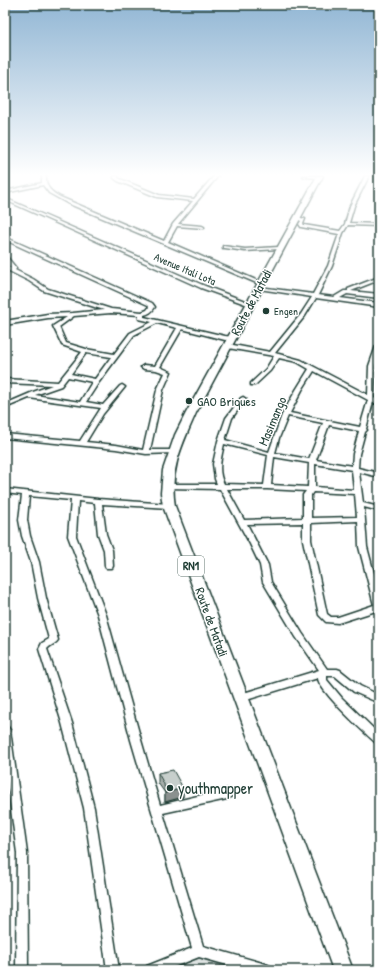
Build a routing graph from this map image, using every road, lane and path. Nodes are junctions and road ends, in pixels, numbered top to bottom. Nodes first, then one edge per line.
1 (56, 222) edge
2 (114, 222) edge
3 (178, 222) edge
4 (295, 222) edge
5 (302, 222) edge
6 (347, 224) joint
7 (175, 225) junction
8 (379, 225) edge
9 (202, 227) dead end
10 (341, 233) junction
11 (5, 238) edge
12 (167, 238) junction
13 (157, 240) junction
14 (165, 243) junction
15 (225, 247) dead end
16 (279, 248) junction
17 (5, 258) edge
18 (5, 267) edge
19 (15, 271) junction
20 (379, 278) edge
21 (260, 285) junction
22 (346, 292) junction
23 (315, 296) junction
24 (379, 296) edge
25 (335, 299) junction
26 (250, 304) junction
27 (379, 305) edge
28 (111, 311) junction
29 (142, 314) junction
30 (73, 315) junction
31 (5, 323) edge
32 (155, 323) junction
33 (179, 328) junction
34 (230, 342) junction
35 (379, 346) edge
36 (85, 351) junction
37 (272, 354) junction
38 (278, 355) junction
39 (116, 356) junction
40 (376, 361) edge
41 (144, 367) dead end
42 (157, 368) junction
43 (312, 369) junction
44 (68, 375) junction
45 (96, 381) junction
46 (5, 382) edge
47 (60, 384) junction
48 (253, 384) dead end
49 (122, 387) dead end
50 (28, 396) junction
51 (243, 399) dead end
52 (371, 399) junction
53 (379, 403) edge
54 (82, 404) junction
55 (5, 406) edge
56 (105, 407) junction
57 (287, 414) junction
58 (327, 422) junction
59 (364, 430) junction
60 (5, 436) edge
61 (221, 441) junction
62 (82, 444) junction
63 (146, 452) junction
64 (172, 452) junction
65 (270, 454) junction
66 (312, 461) junction
67 (355, 469) junction
68 (379, 475) edge
69 (166, 486) junction
70 (222, 486) junction
71 (267, 487) junction
72 (311, 490) junction
73 (5, 491) edge
74 (358, 492) junction
75 (26, 493) junction
76 (75, 498) junction
77 (98, 501) junction
78 (360, 504) junction
79 (168, 506) junction
80 (379, 509) edge
81 (361, 519) junction
82 (308, 520) junction
83 (243, 522) junction
84 (109, 566) dead end
85 (379, 607) edge
86 (324, 673) junction
87 (240, 698) junction
88 (379, 699) edge
89 (5, 730) edge
90 (379, 740) edge
91 (227, 794) dead end
92 (158, 810) junction
93 (199, 951) junction
94 (22, 970) edge
95 (113, 970) edge
96 (151, 970) edge
97 (266, 970) edge
98 (343, 970) edge

1 - 26 street, Avenue Itali Lota
2 - 13 street
3 - 7 street
4 - 16 highway, Route de Matadi / RN1
5 - 10 street
6 - 8 street
6 - 10 street
7 - 9 street
7 - 12 street
10 - 23 street
11 - 29 street
12 - 13 street
12 - 14 street
13 - 14 street
14 - 21 street
15 - 16 street
16 - 21 highway, Route de Matadi / RN1
17 - 19 street
18 - 19 street
19 - 28 street
20 - 22 street
21 - 23 street
21 - 26 highway, Route de Matadi / RN1
22 - 24 street
22 - 25 street
23 - 25 street
23 - 37 street
25 - 27 street
26 - 34 highway, Route de Matadi / RN1
28 - 29 street
28 - 30 street
29 - 32 street
30 - 31 street
30 - 36 street
32 - 33 street
32 - 39 street
33 - 34 street
33 - 42 street
34 - 37 street
34 - 64 highway, Route de Matadi / RN1
35 - 40 street
36 - 39 street
36 - 44 street
37 - 38 street
38 - 43 street
38 - 48 street
39 - 45 street
40 - 52 street
41 - 42 street
42 - 63 street
43 - 52 street
43 - 57 street, Masimango
44 - 45 street
44 - 47 street
45 - 54 street
46 - 47 street
47 - 50 street
49 - 56 street
50 - 54 street
50 - 55 street
51 - 61 street
52 - 53 street
52 - 59 street
54 - 56 street
56 - 62 street
57 - 58 street
57 - 65 street, Masimango
58 - 59 street
58 - 66 street
59 - 67 street
60 - 62 street
61 - 65 street
61 - 70 street
62 - 63 street
63 - 64 street
64 - 69 highway, Route de Matadi / RN1
65 - 66 street
65 - 71 street, Masimango
66 - 67 street
66 - 72 street
67 - 68 street
67 - 74 street
69 - 70 street
69 - 79 highway, Route de Matadi / RN1
70 - 71 street
70 - 83 street
71 - 72 street
72 - 74 street
72 - 82 street
73 - 75 street
74 - 78 street
75 - 76 street
75 - 95 street
76 - 77 street
76 - 92 street
77 - 79 street
77 - 84 street
78 - 80 street
78 - 81 street
79 - 87 highway, Route de Matadi / RN1
81 - 82 street
81 - 85 street
82 - 83 street
82 - 85 street
83 - 86 street
86 - 87 street
86 - 88 street
86 - 90 street
87 - 98 highway, Route de Matadi / RN1
89 - 94 street
91 - 92 street
92 - 93 street
93 - 96 street
93 - 97 street

